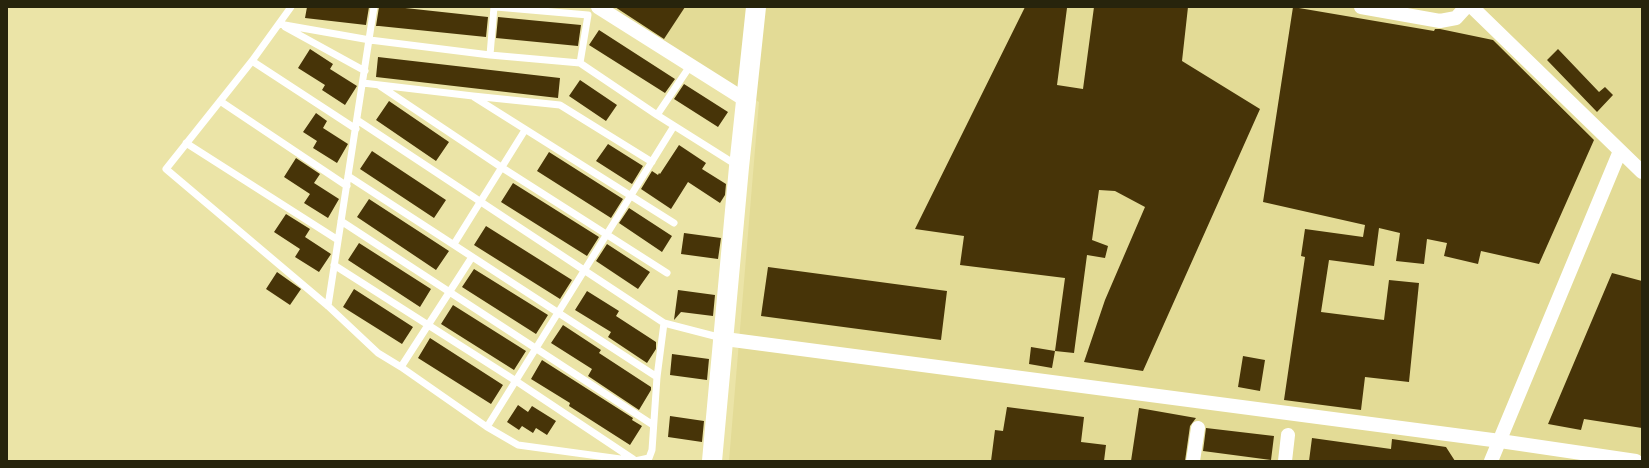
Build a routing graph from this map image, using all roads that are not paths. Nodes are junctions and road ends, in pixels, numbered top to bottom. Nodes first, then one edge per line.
1 (291, 7) edge
2 (374, 7) edge
3 (495, 7) edge
4 (598, 7) edge
5 (756, 7) edge
6 (1361, 7) edge
7 (1466, 7) edge
8 (1472, 7) edge
9 (279, 24) junction
10 (370, 40) junction
11 (490, 55) junction
12 (252, 61) junction
13 (580, 63) junction
14 (690, 66) junction
15 (365, 71) junction
16 (363, 83) junction
17 (380, 86) junction
18 (473, 96) junction
19 (220, 101) junction
20 (747, 101) junction
21 (657, 115) junction
22 (357, 120) junction
23 (674, 126) junction
24 (356, 129) junction
25 (525, 130) junction
26 (186, 143) junction
27 (1620, 151) junction
28 (652, 162) junction
29 (502, 167) junction
30 (739, 167) junction
31 (1642, 172) edge
32 (348, 176) junction
33 (347, 186) junction
34 (630, 196) junction
35 (480, 202) junction
36 (341, 221) junction
37 (674, 223) dead end
38 (606, 234) junction
39 (338, 240) junction
40 (454, 244) junction
41 (472, 257) junction
42 (334, 265) junction
43 (584, 270) junction
44 (667, 273) dead end
45 (450, 291) junction
46 (328, 306) junction
47 (557, 313) junction
48 (664, 323) junction
49 (428, 326) junction
50 (725, 339) junction
51 (535, 349) junction
52 (401, 367) junction
53 (657, 377) junction
54 (516, 381) junction
55 (653, 425) junction
56 (487, 426) junction
57 (1198, 428) dead end
58 (1288, 435) dead end
59 (1500, 441) junction
60 (635, 461) edge
61 (712, 461) edge
62 (1193, 461) edge
63 (1286, 461) edge
64 (1490, 461) edge
65 (1636, 461) edge

1 - 9 lane
2 - 10 lane
3 - 11 lane
3 - 13 lane
4 - 14 street
5 - 20 main road
6 - 7 street
8 - 27 street
9 - 10 lane
9 - 12 lane
9 - 15 lane
10 - 11 lane
10 - 15 lane
11 - 13 lane
12 - 19 lane
12 - 24 lane
13 - 21 lane
14 - 20 street
14 - 21 lane
15 - 16 lane
16 - 17 lane
16 - 22 lane
17 - 18 lane
17 - 29 lane
18 - 25 lane
18 - 28 lane
19 - 26 lane
19 - 33 lane
20 - 30 main road
21 - 23 lane
22 - 24 lane
22 - 35 lane
23 - 28 lane
23 - 30 lane
24 - 32 lane
25 - 29 lane
25 - 34 lane
26 - 39 lane
26 - 46 lane
27 - 31 street
27 - 59 street
28 - 34 lane
29 - 35 lane
29 - 38 lane
30 - 50 main road
32 - 33 lane
32 - 40 lane
33 - 36 lane
34 - 37 lane
34 - 38 lane
35 - 40 lane
35 - 43 lane
36 - 39 lane
36 - 45 lane
38 - 43 lane
38 - 44 lane
39 - 42 lane
40 - 41 lane
41 - 45 lane
41 - 47 lane
42 - 46 lane
42 - 49 lane
43 - 47 lane
43 - 48 lane
45 - 49 lane
45 - 51 lane
46 - 52 lane
47 - 51 lane
47 - 53 lane
48 - 50 lane
48 - 53 lane
49 - 52 lane
49 - 54 lane
50 - 59 street
50 - 61 main road
51 - 54 lane
51 - 55 lane
52 - 56 lane
53 - 55 lane
54 - 56 lane
54 - 60 lane
55 - 60 lane
56 - 60 lane
57 - 62 street
58 - 63 street
59 - 64 street
59 - 65 street

